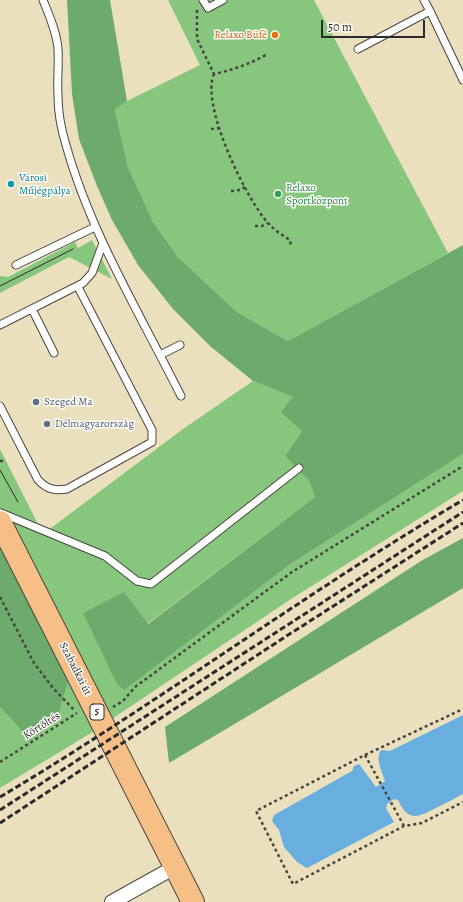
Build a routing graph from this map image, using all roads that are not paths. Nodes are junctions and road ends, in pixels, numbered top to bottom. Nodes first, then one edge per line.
1 (43, 0) edge
2 (203, 0) edge
3 (223, 0) edge
4 (424, 0) edge
5 (430, 11) junction
6 (358, 49) dead end
7 (463, 80) edge
8 (96, 227) junction
9 (104, 243) junction
10 (16, 265) dead end
11 (78, 287) junction
12 (32, 309) junction
13 (0, 325) edge
14 (180, 345) dead end
15 (54, 353) dead end
16 (160, 355) junction
17 (181, 396) dead end
18 (0, 406) edge
19 (299, 468) dead end
20 (0, 513) edge
21 (0, 522) edge
22 (175, 867) junction
23 (112, 902) edge
24 (193, 902) edge

1 - 8 lane
2 - 3 lane
4 - 5 lane
5 - 6 lane
5 - 7 lane
8 - 9 lane
8 - 10 lane
9 - 11 lane
9 - 16 lane
11 - 12 lane
11 - 18 lane
12 - 13 lane
12 - 15 lane
14 - 16 lane
16 - 17 lane
19 - 20 lane
21 - 22 main road, Szabadkai út / 5
22 - 23 street
22 - 24 main road, Szabadkai út / 5

